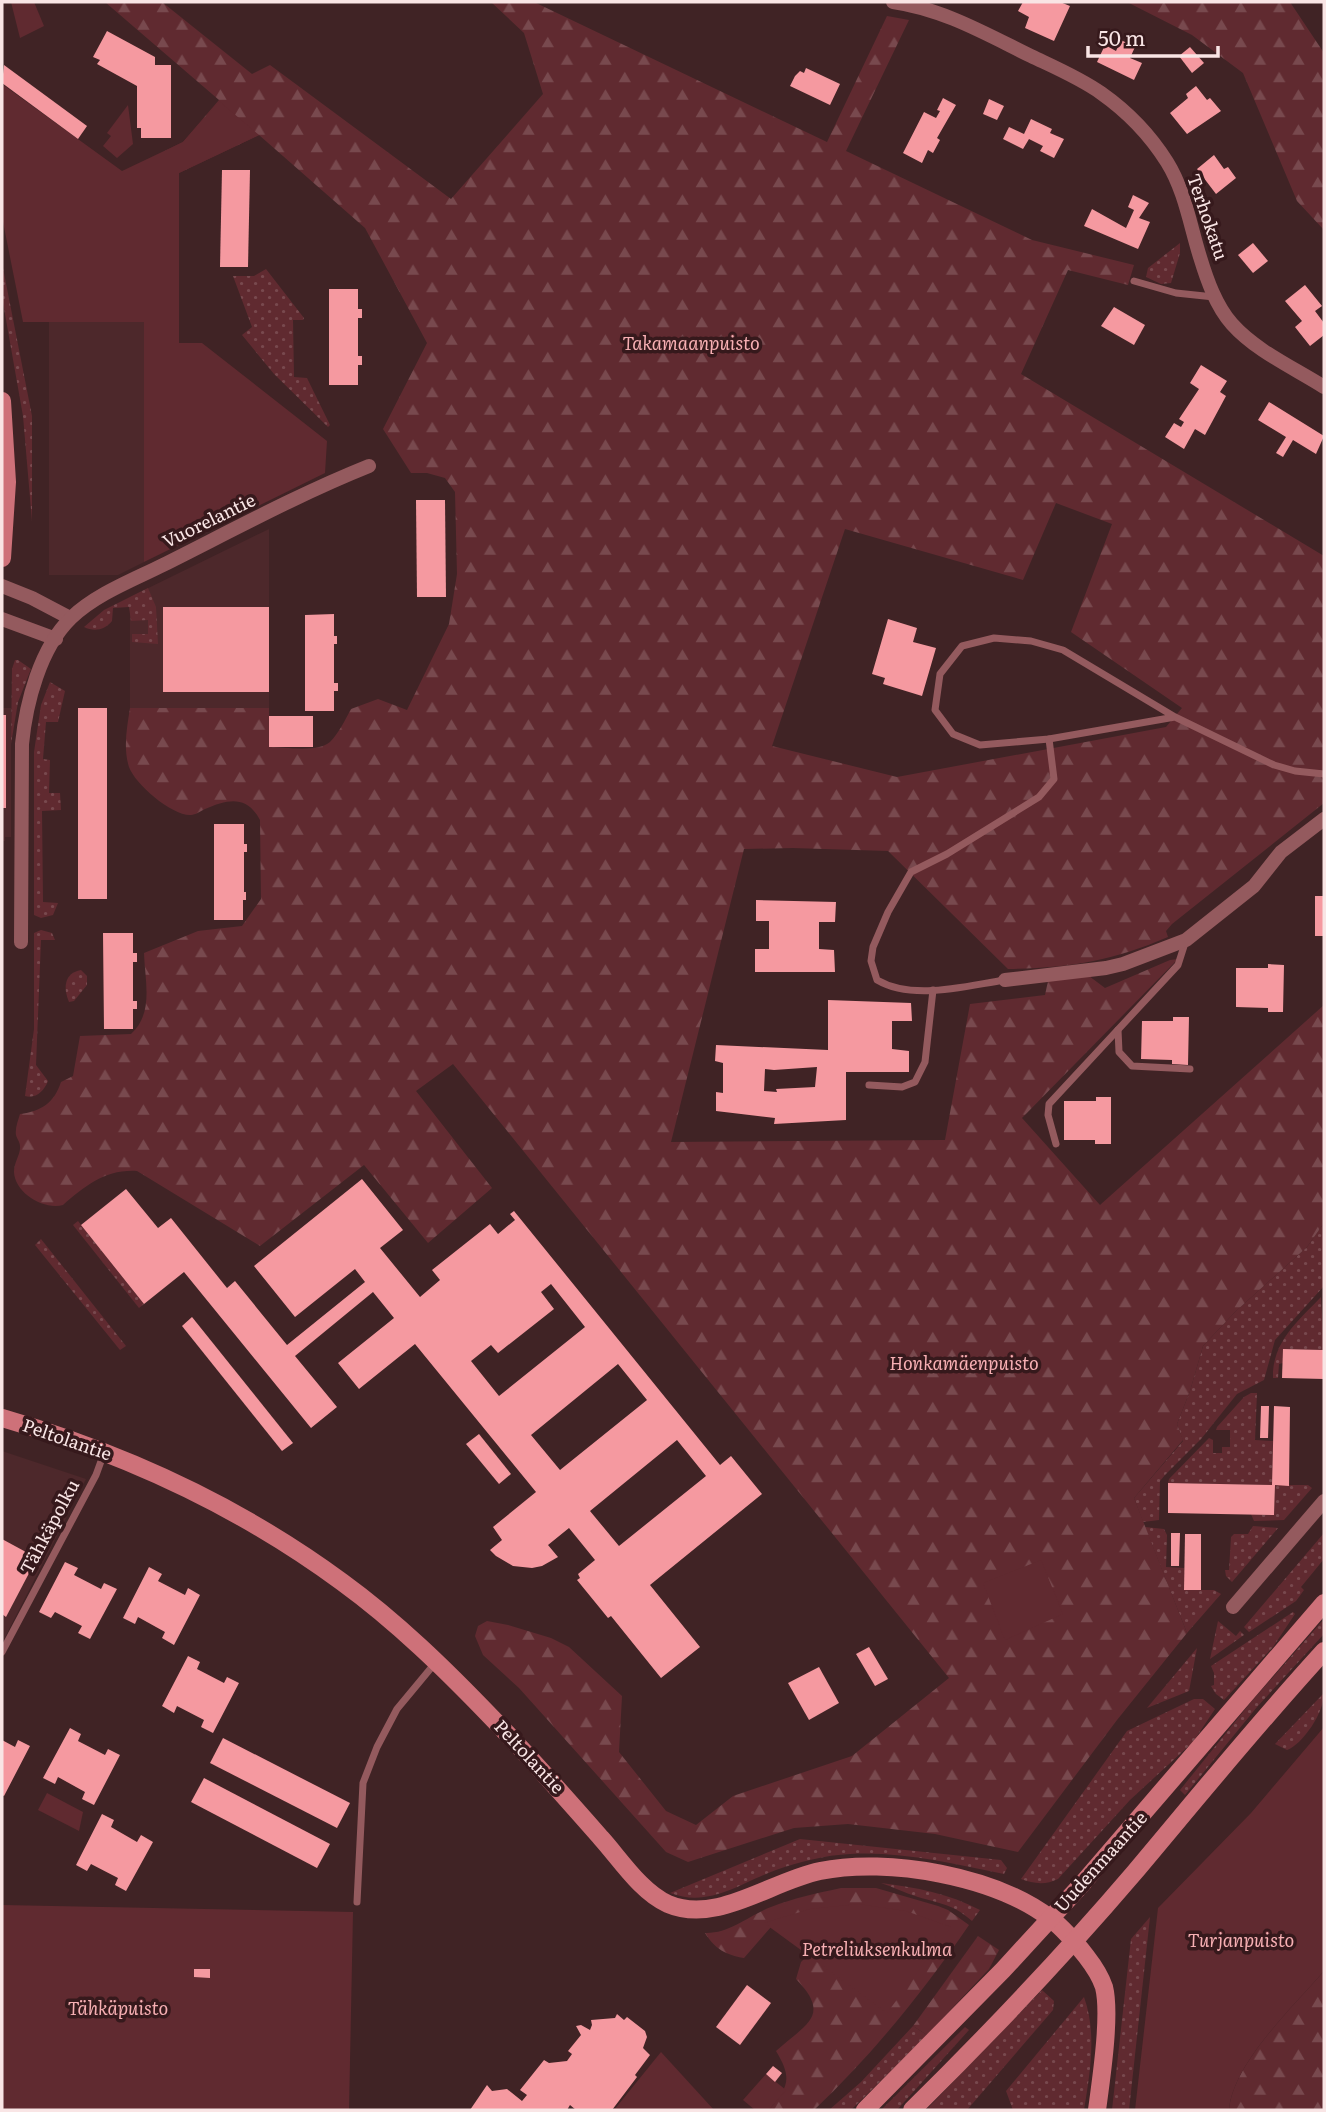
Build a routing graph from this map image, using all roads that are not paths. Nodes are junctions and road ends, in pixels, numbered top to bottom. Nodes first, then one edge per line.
1 (893, 2) edge
2 (1133, 281) dead end
3 (1214, 297) junction
4 (1324, 387) edge
5 (2, 401) edge
6 (369, 466) dead end
7 (2, 558) edge
8 (2, 586) edge
9 (70, 618) junction
10 (2, 619) edge
11 (56, 639) junction
12 (1175, 717) junction
13 (1049, 740) junction
14 (1324, 774) edge
15 (1324, 819) edge
16 (1186, 940) junction
17 (21, 943) dead end
18 (1005, 980) joint
19 (933, 990) junction
20 (1118, 1030) junction
21 (1190, 1069) dead end
22 (869, 1085) dead end
23 (1056, 1144) dead end
24 (2, 1418) edge
25 (104, 1452) junction
26 (1324, 1501) edge
27 (1324, 1604) edge
28 (1233, 1607) dead end
29 (1324, 1651) edge
30 (2, 1653) edge
31 (436, 1662) junction
32 (357, 1902) dead end
33 (1050, 1919) junction
34 (1074, 1940) junction
35 (865, 2110) edge
36 (912, 2110) edge
37 (1097, 2110) edge

1 - 3 street, Terhokatu
2 - 3 lane
3 - 4 street, Terhokatu
5 - 7 street
6 - 9 street, Vuorelantie
8 - 9 street
9 - 11 street, Vuorelantie
10 - 11 street
11 - 17 street, Vuorelantie
12 - 13 lane
12 - 13 lane
12 - 14 lane
13 - 19 lane
15 - 16 street
16 - 18 street
16 - 20 lane
18 - 19 lane
19 - 22 lane
20 - 21 lane
20 - 23 lane
24 - 25 street, Peltolantie
25 - 30 lane, Tähkäpolku
25 - 31 street, Peltolantie
26 - 28 street
27 - 33 street, Uudenmaantie
29 - 34 street, Uudenmaantie
31 - 32 lane
31 - 33 street, Peltolantie
33 - 34 street, Peltolantie
33 - 35 street, Uudenmaantie
34 - 36 street, Uudenmaantie
34 - 37 street, Peltolantie

